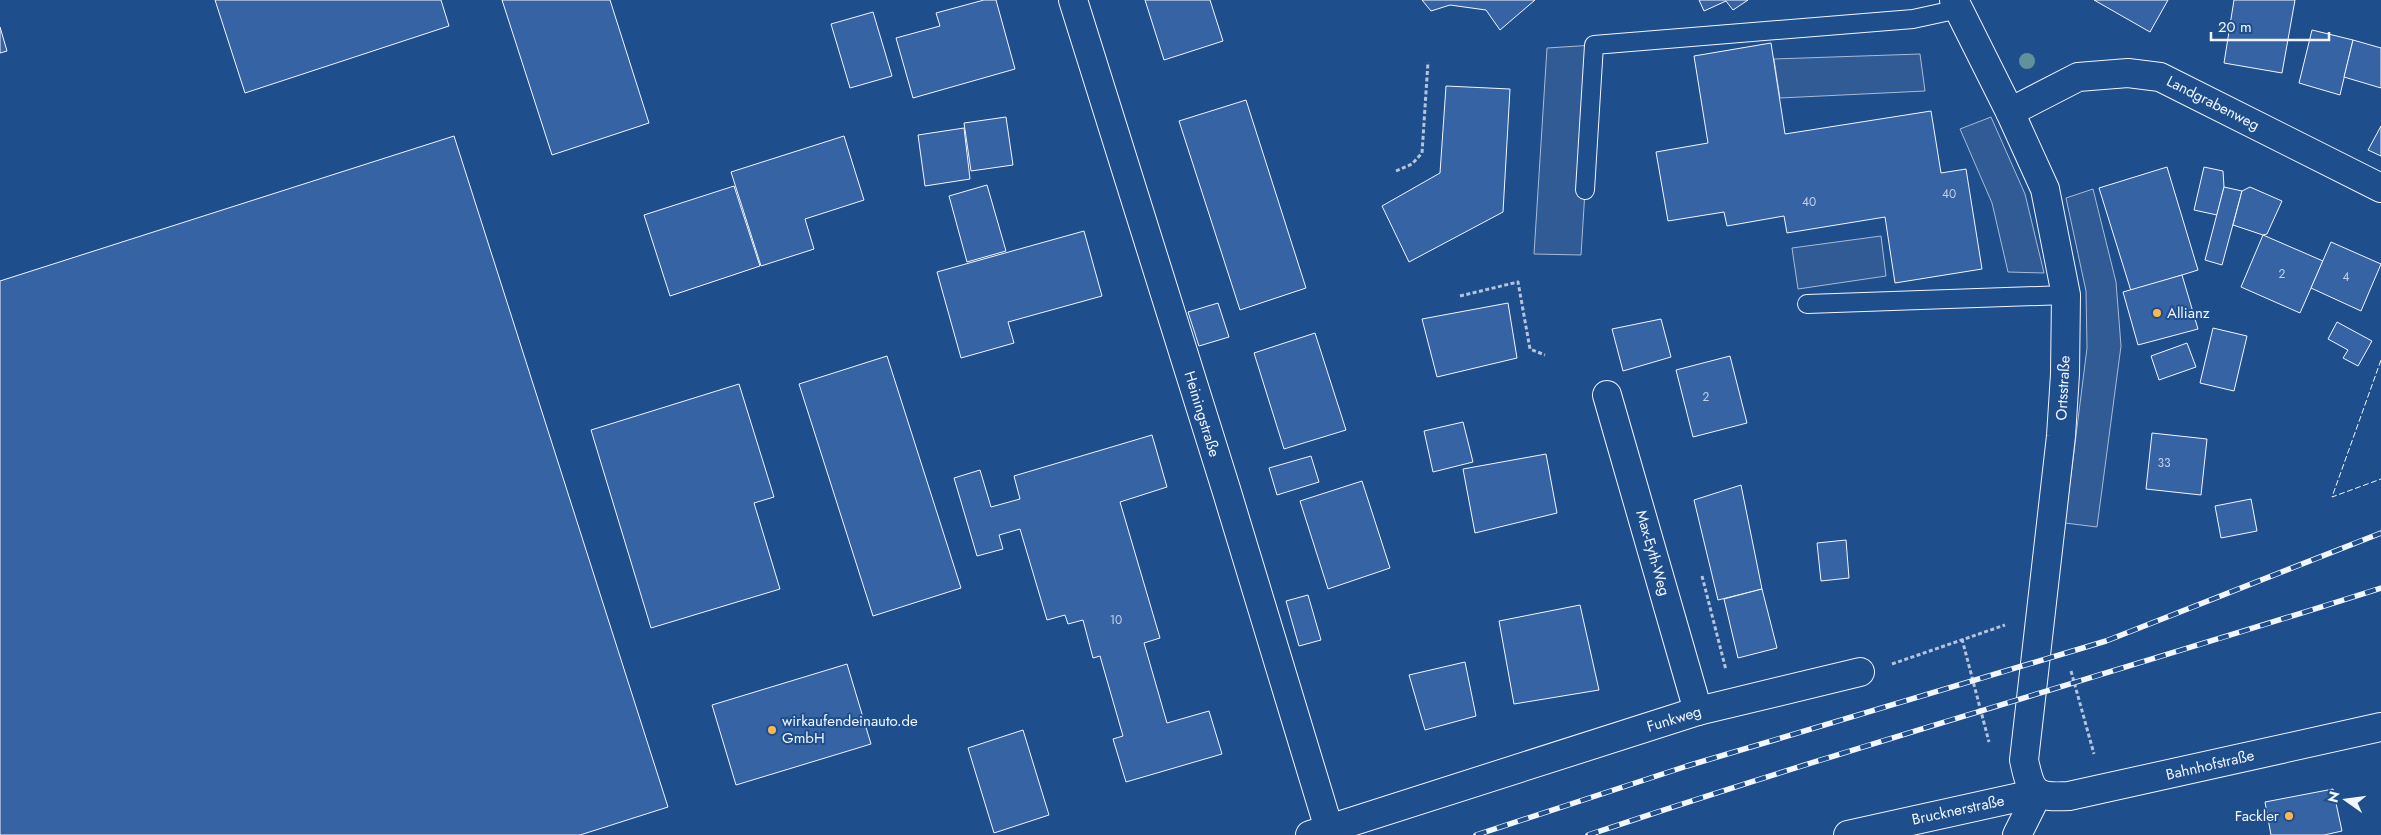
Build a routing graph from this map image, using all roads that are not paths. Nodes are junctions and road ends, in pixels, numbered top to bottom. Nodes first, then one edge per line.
1 (1072, 0) edge
2 (1956, 5) edge
3 (2010, 112) junction
4 (2381, 188) edge
5 (1585, 190) dead end
6 (2066, 295) junction
7 (1807, 304) dead end
8 (1607, 395) dead end
9 (1860, 672) road end
10 (1698, 711) junction
11 (2381, 727) edge
12 (2038, 793) junction
13 (1320, 832) edge
14 (1848, 835) edge
15 (2018, 835) edge

1 - 13 street, Heiningstraße
2 - 3 street, Ortsstraße
2 - 5 lane
3 - 4 street, Landgrabenweg
3 - 6 street, Ortsstraße
6 - 7 lane
6 - 12 street, Ortsstraße
8 - 10 street, Max-Eyth-Weg
9 - 10 street, Funkweg
10 - 13 street, Funkweg
11 - 12 street, Bahnhofstraße
12 - 14 street, Brucknerstraße
12 - 15 street

